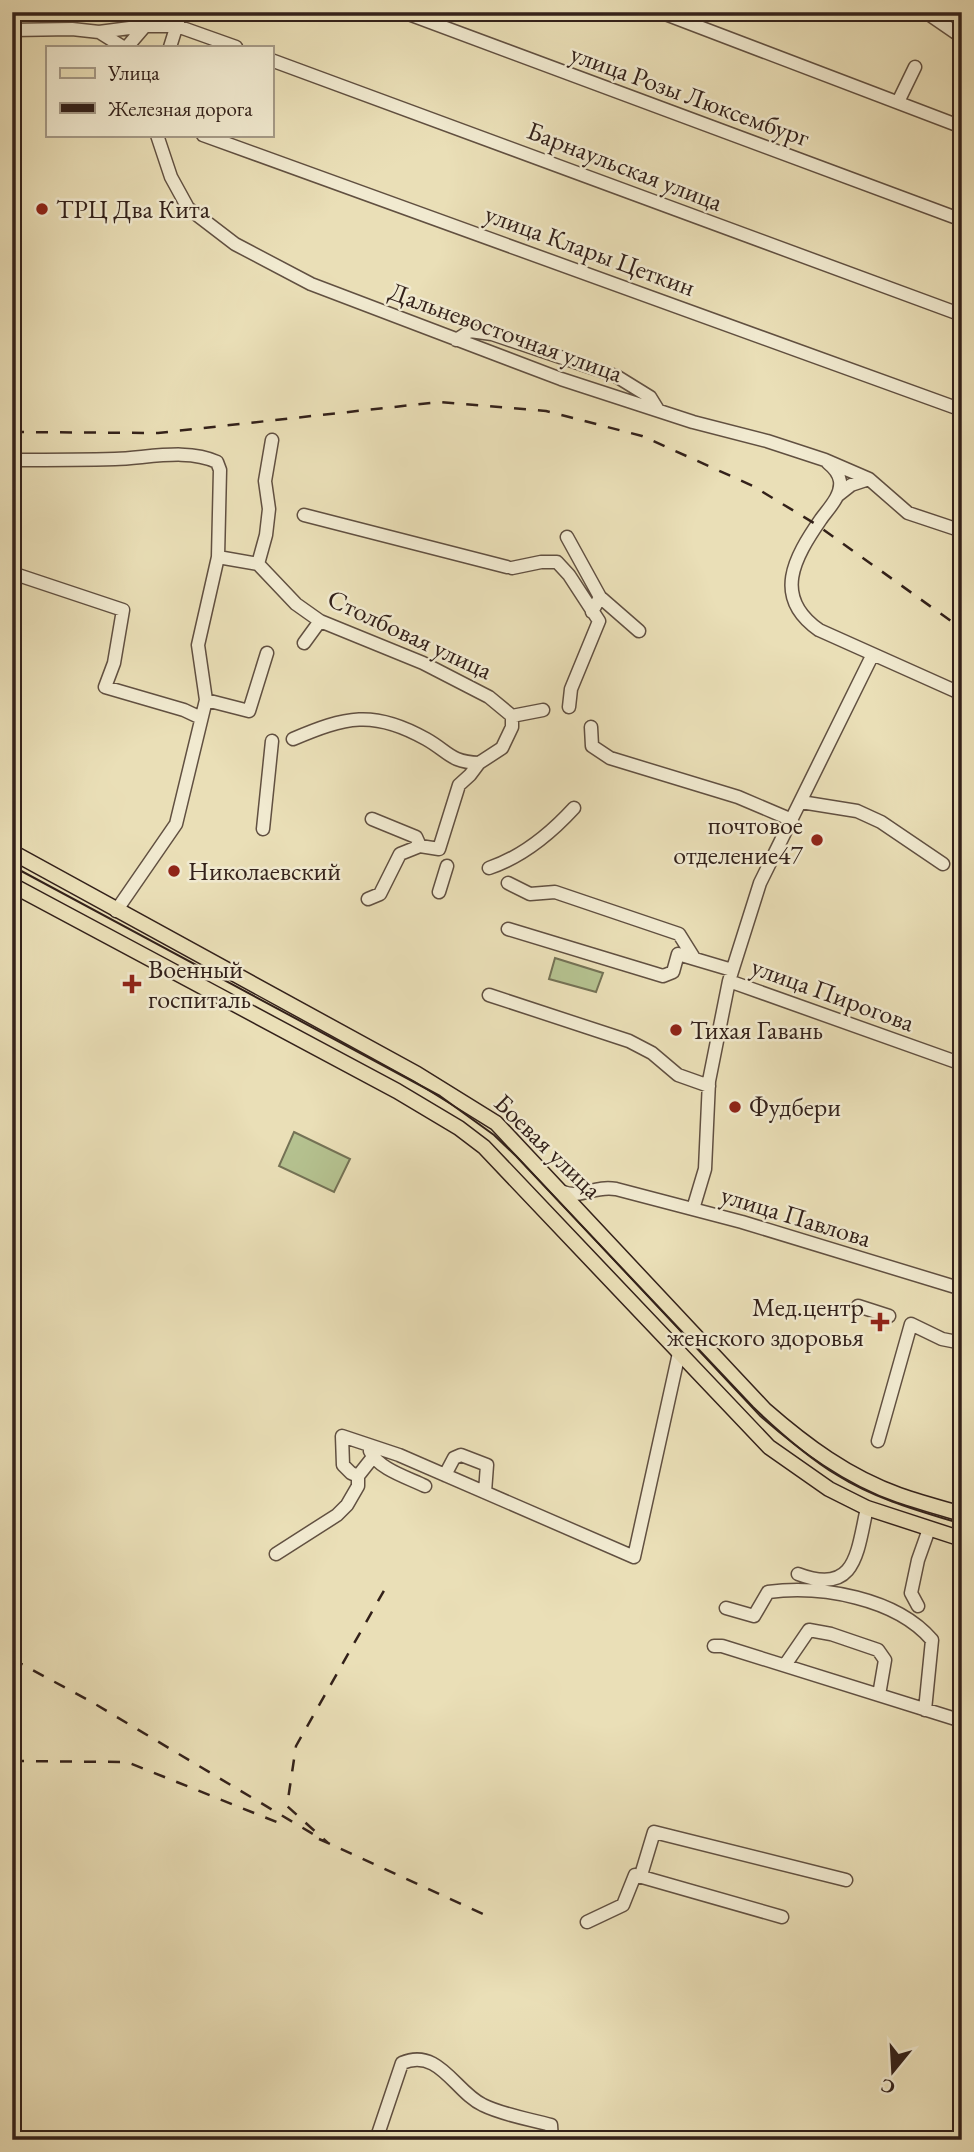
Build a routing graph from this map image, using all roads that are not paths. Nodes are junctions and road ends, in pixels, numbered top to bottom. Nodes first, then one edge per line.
1 (181, 12) edge
2 (403, 12) edge
3 (660, 12) edge
4 (920, 12) edge
5 (145, 26) junction
6 (177, 26) junction
7 (13, 30) edge
8 (99, 32) junction
9 (962, 37) edge
10 (123, 46) edge
11 (126, 46) edge
12 (170, 46) edge
13 (233, 46) edge
14 (273, 61) edge
15 (915, 66) dead end
16 (898, 102) junction
17 (962, 127) edge
18 (157, 136) edge
19 (205, 136) edge
20 (962, 220) edge
21 (962, 315) edge
22 (456, 340) junction
23 (658, 410) junction
24 (962, 410) edge
25 (272, 440) dead end
26 (12, 460) edge
27 (825, 460) junction
28 (869, 479) junction
29 (837, 496) junction
30 (304, 515) dead end
31 (962, 530) edge
32 (567, 537) dead end
33 (218, 557) junction
34 (258, 564) junction
35 (12, 573) edge
36 (600, 597) junction
37 (592, 612) junction
38 (320, 621) junction
39 (639, 631) dead end
40 (304, 643) dead end
41 (267, 653) dead end
42 (872, 656) junction
43 (962, 694) edge
44 (206, 701) junction
45 (569, 706) dead end
46 (543, 710) dead end
47 (512, 716) junction
48 (201, 718) junction
49 (591, 727) dead end
50 (293, 739) dead end
51 (272, 741) dead end
52 (479, 762) junction
53 (802, 802) junction
54 (574, 808) dead end
55 (372, 819) dead end
56 (792, 820) junction
57 (263, 829) dead end
58 (420, 846) junction
59 (12, 852) edge
60 (943, 864) dead end
61 (447, 866) dead end
62 (489, 869) dead end
63 (508, 883) dead end
64 (12, 885) edge
65 (439, 892) dead end
66 (368, 899) dead end
67 (116, 911) junction
68 (508, 929) dead end
69 (104, 933) junction
70 (694, 958) junction
71 (731, 975) junction
72 (489, 995) dead end
73 (962, 1063) edge
74 (709, 1086) junction
75 (616, 1189) junction
76 (563, 1192) junction
77 (692, 1209) junction
78 (587, 1219) junction
79 (962, 1289) edge
80 (858, 1306) dead end
81 (889, 1316) dead end
82 (962, 1343) edge
83 (679, 1353) junction
84 (878, 1441) dead end
85 (370, 1450) junction
86 (445, 1475) junction
87 (358, 1476) junction
88 (425, 1486) dead end
89 (485, 1492) junction
90 (867, 1508) junction
91 (962, 1514) edge
92 (929, 1529) junction
93 (962, 1539) edge
94 (276, 1554) dead end
95 (798, 1574) dead end
96 (918, 1606) dead end
97 (726, 1608) dead end
98 (714, 1646) dead end
99 (785, 1665) junction
100 (879, 1695) junction
101 (925, 1710) junction
102 (962, 1721) edge
103 (641, 1875) junction
104 (846, 1880) dead end
105 (782, 1917) dead end
106 (587, 1922) dead end
107 (376, 2140) edge
108 (552, 2140) edge

1 - 6 street
2 - 20 street, улица Розы Люксембург
3 - 16 street
4 - 9 street
5 - 6 street
5 - 8 street
5 - 11 street
6 - 12 street
6 - 13 street
7 - 8 street
8 - 10 street
14 - 21 street, Барнаульская улица
15 - 16 street
16 - 17 street
18 - 22 street, Дальневосточная улица
19 - 24 street, улица Клары Цеткин
22 - 23 street, Дальневосточная улица
22 - 23 street
23 - 27 street, Дальневосточная улица
25 - 34 street
26 - 33 street
27 - 28 street, Дальневосточная улица
27 - 29 street
28 - 29 street
28 - 31 street, Дальневосточная улица
29 - 42 street
30 - 37 street
32 - 36 street
33 - 34 street
33 - 44 street
34 - 38 street, Столбовая улица
35 - 48 street
36 - 37 street
36 - 39 street
37 - 45 street
38 - 40 street
38 - 47 street, Столбовая улица
41 - 44 street
42 - 43 street
42 - 53 street
44 - 48 street
46 - 47 street
47 - 52 street
48 - 67 street
49 - 56 street
50 - 52 street
51 - 57 street
52 - 58 street
53 - 56 street
53 - 60 street
54 - 62 street
55 - 58 street
56 - 71 street
58 - 66 street
59 - 67 main road, Боевая улица
61 - 65 street
63 - 70 street
64 - 69 main road, Боевая улица
67 - 69 main road
67 - 76 main road, Боевая улица
68 - 70 street
69 - 83 main road, Боевая улица
70 - 71 street, улица Пирогова
71 - 73 street, улица Пирогова
71 - 74 street
72 - 74 street
74 - 77 street
75 - 76 street, улица Павлова
75 - 77 street, улица Павлова
75 - 78 street
76 - 78 main road, Боевая улица
77 - 79 street, улица Павлова
78 - 91 main road, Боевая улица
80 - 81 street
82 - 84 street
83 - 89 street
83 - 90 main road, Боевая улица
85 - 86 street
85 - 87 street
85 - 87 street
85 - 88 street
86 - 89 street
86 - 89 street
87 - 94 street
90 - 92 main road, Боевая улица
90 - 95 street
92 - 93 main road, Боевая улица
92 - 96 street
97 - 101 street
98 - 99 street
99 - 100 street
99 - 100 street
100 - 101 street
101 - 102 street
103 - 104 street
103 - 105 street
103 - 106 street
107 - 108 street

